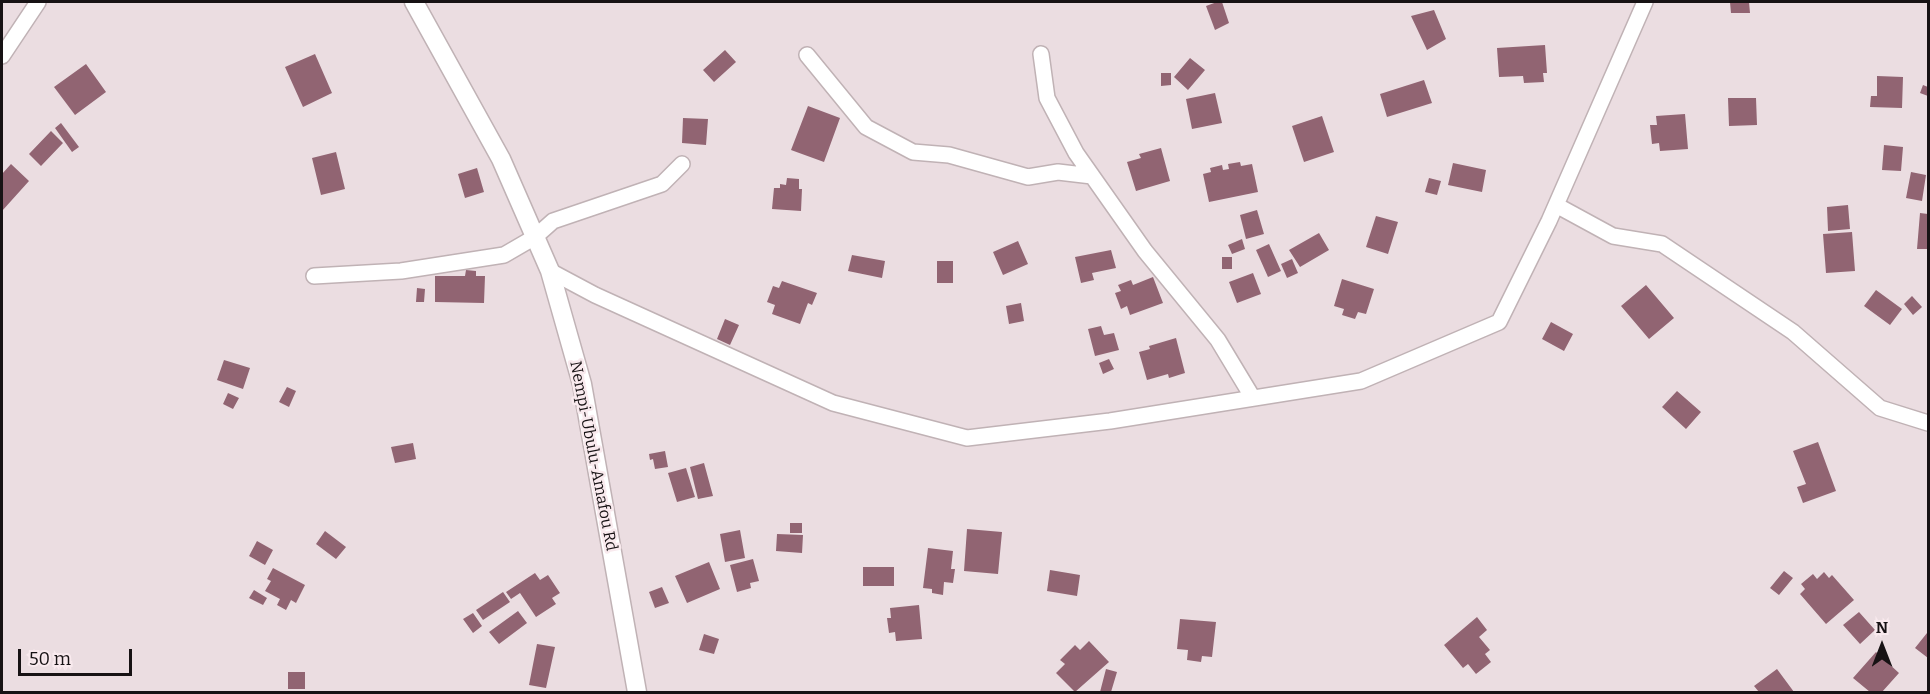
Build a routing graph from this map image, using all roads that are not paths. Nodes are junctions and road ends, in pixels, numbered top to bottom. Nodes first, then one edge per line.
1 (38, 2) edge
2 (414, 2) edge
3 (1645, 2) edge
4 (1041, 54) dead end
5 (807, 55) dead end
6 (2, 56) edge
7 (682, 164) dead end
8 (1092, 176) junction
9 (1556, 205) junction
10 (535, 237) junction
11 (550, 271) junction
12 (314, 276) dead end
13 (1253, 398) junction
14 (1929, 423) edge
15 (637, 693) edge

1 - 6 street
2 - 10 street, Nempi-Ubulu-Amafou Rd
3 - 9 street
4 - 8 street
5 - 8 street
7 - 10 street
8 - 13 street
9 - 13 street
9 - 14 street
10 - 11 street, Nempi-Ubulu-Amafou Rd
10 - 12 street
11 - 13 street
11 - 15 street, Nempi-Ubulu-Amafou Rd

